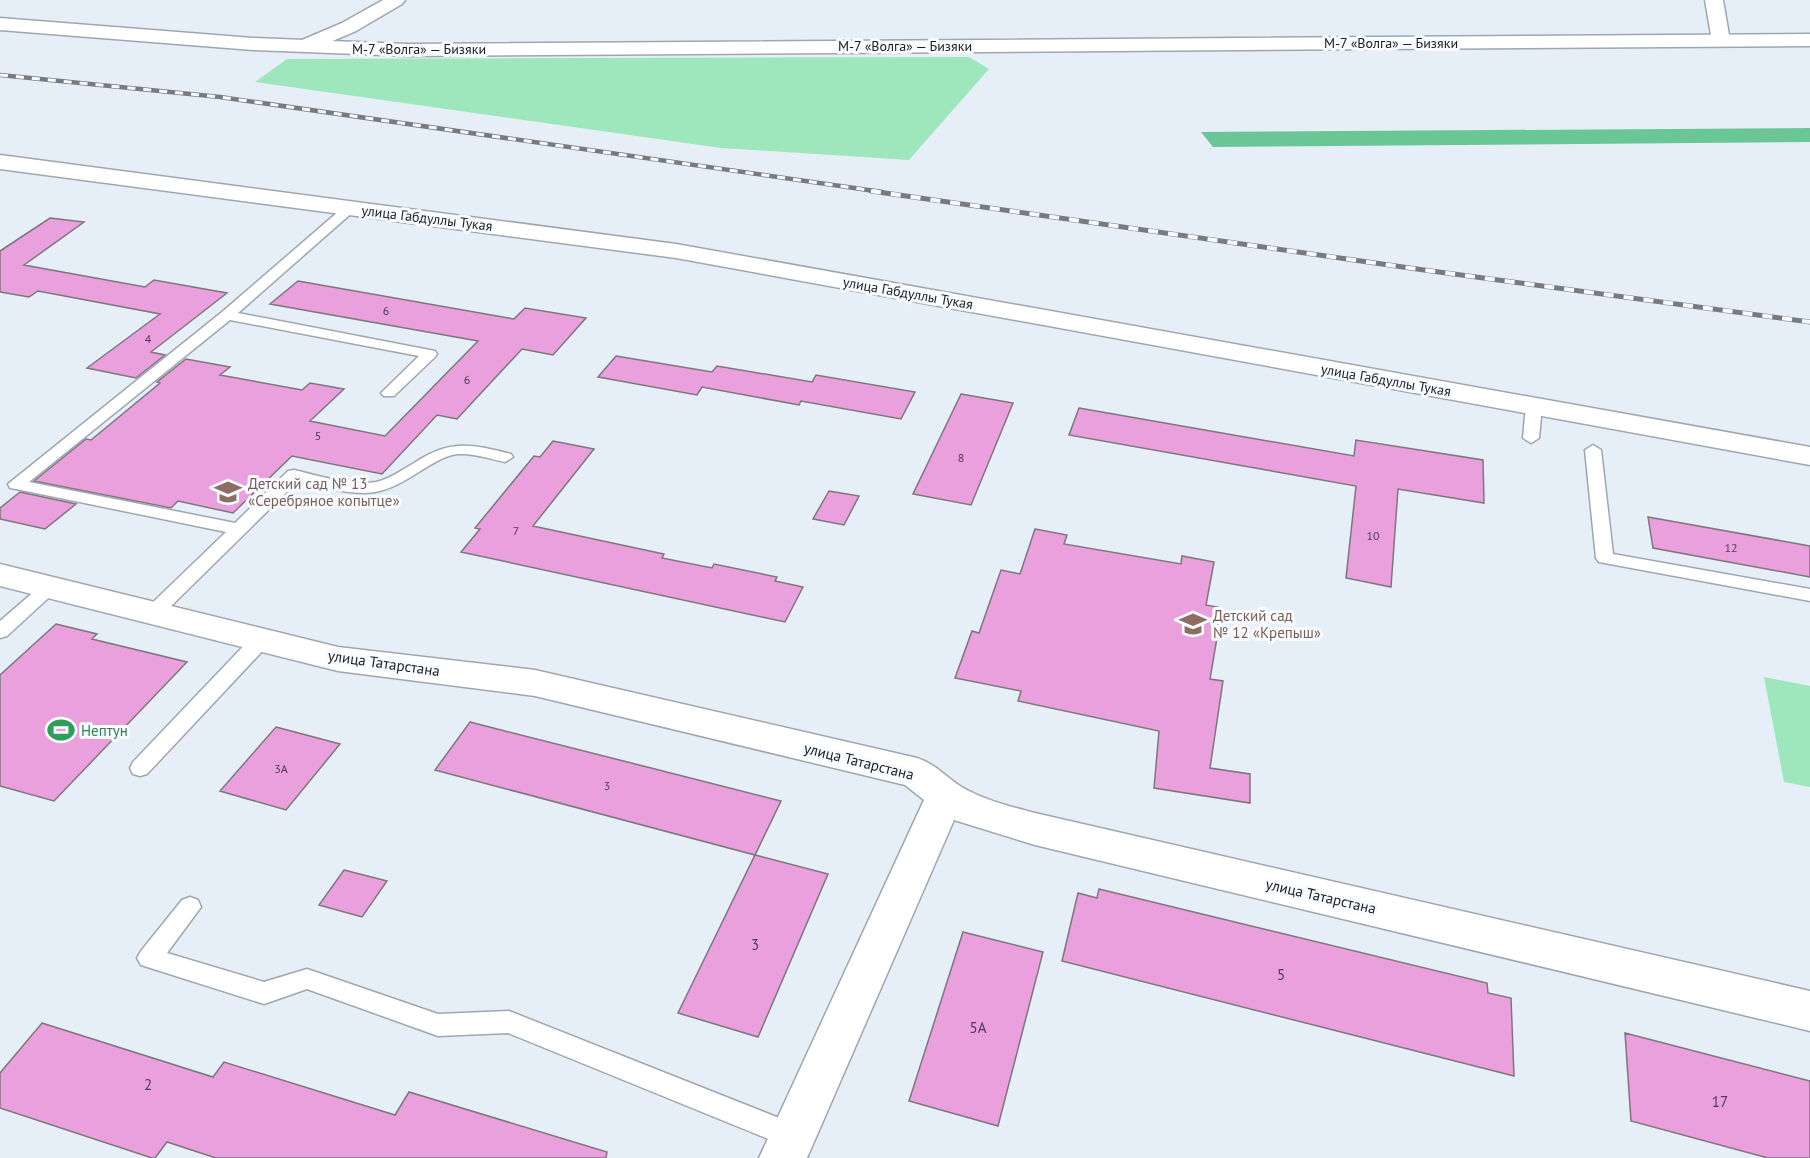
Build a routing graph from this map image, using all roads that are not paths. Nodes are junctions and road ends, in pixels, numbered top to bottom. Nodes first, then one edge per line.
1 (396, 0) edge
2 (1714, 0) edge
3 (0, 24) edge
4 (1810, 40) edge
5 (1721, 41) junction
6 (302, 47) junction
7 (0, 162) edge
8 (350, 208) junction
9 (227, 315) junction
10 (389, 393) dead end
11 (1534, 406) junction
12 (1530, 438) dead end
13 (1593, 450) dead end
14 (1810, 456) edge
15 (505, 457) dead end
16 (238, 529) junction
17 (0, 575) edge
18 (50, 587) junction
19 (1810, 596) edge
20 (154, 612) junction
21 (0, 632) edge
22 (262, 639) junction
23 (140, 768) dead end
24 (945, 796) junction
25 (190, 907) dead end
26 (1810, 1011) edge
27 (788, 1147) edge

1 - 6 street
2 - 5 street
3 - 6 street, М-7 «Волга» — Бизяки
4 - 5 street, М-7 «Волга» — Бизяки
5 - 6 street, М-7 «Волга» — Бизяки
7 - 8 street, улица Габдуллы Тукая
8 - 9 lane
8 - 11 street, улица Габдуллы Тукая
9 - 10 lane
9 - 16 lane
11 - 12 lane
11 - 14 street, улица Габдуллы Тукая
13 - 19 lane
15 - 16 lane
16 - 20 lane
17 - 18 street, улица Татарстана
18 - 20 street, улица Татарстана
18 - 21 lane
20 - 22 street, улица Татарстана
22 - 23 lane
22 - 24 street, улица Татарстана
24 - 26 street, улица Татарстана
24 - 27 street
25 - 27 lane

